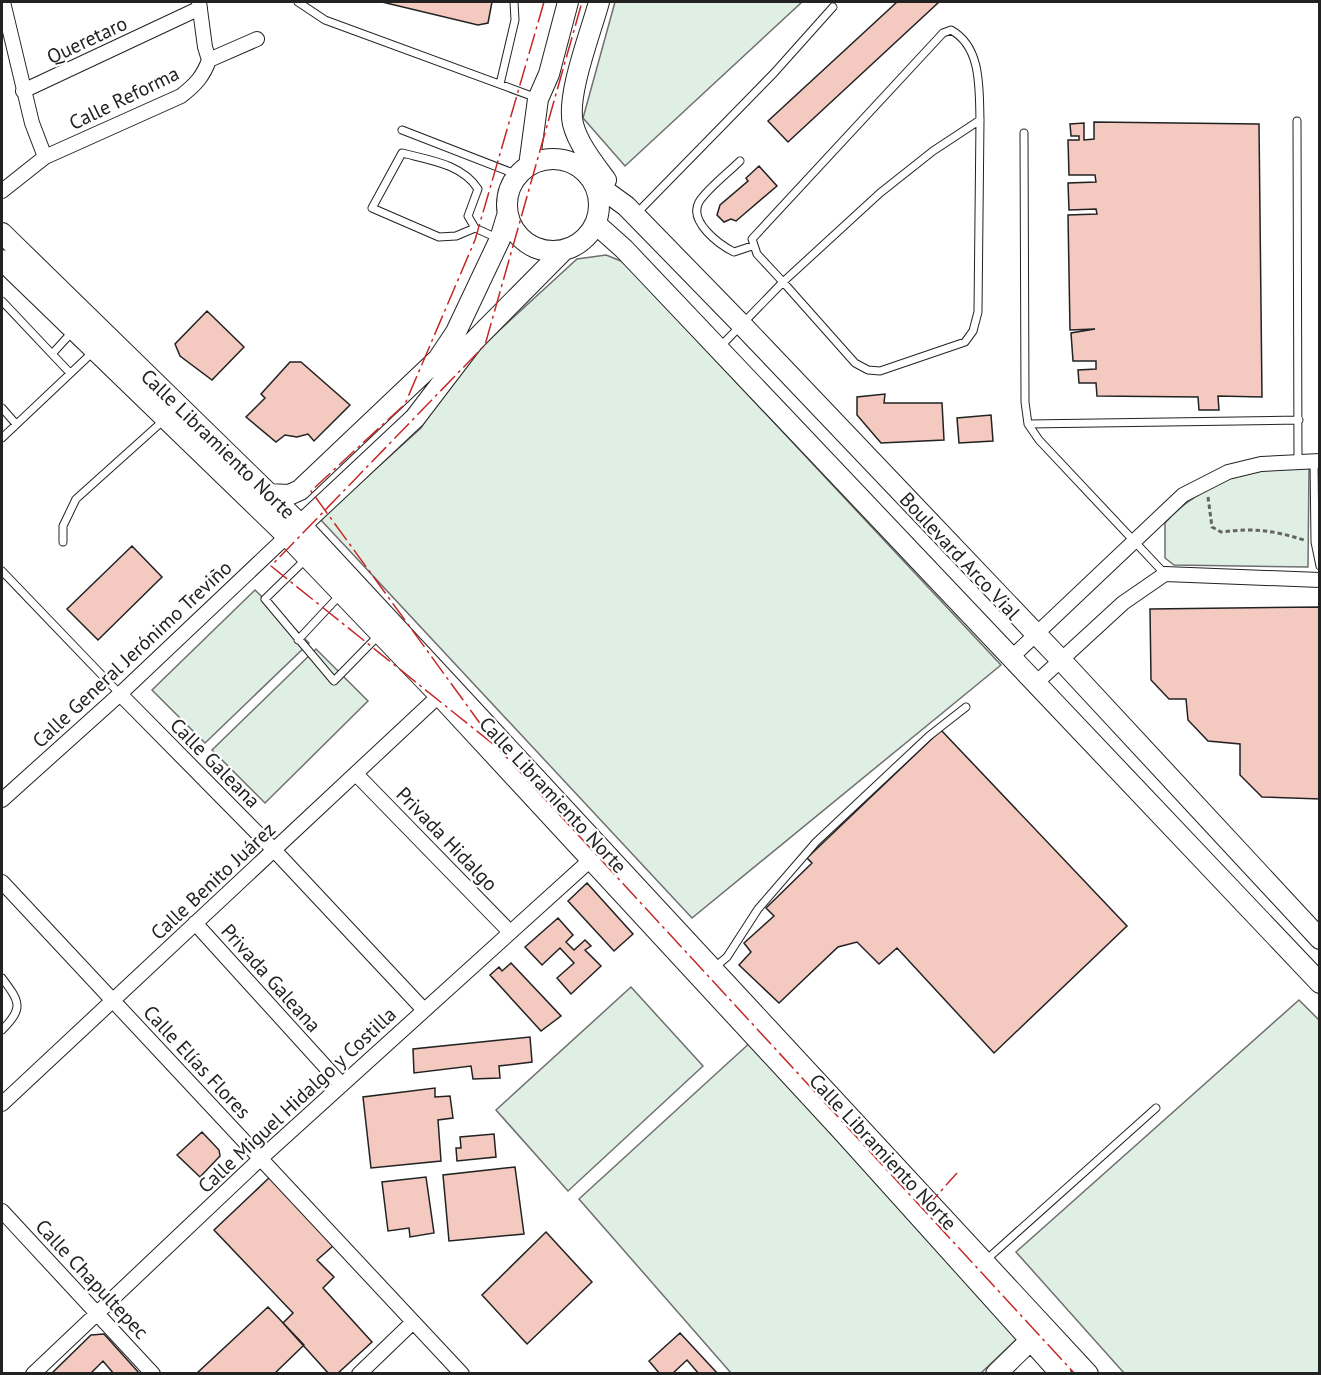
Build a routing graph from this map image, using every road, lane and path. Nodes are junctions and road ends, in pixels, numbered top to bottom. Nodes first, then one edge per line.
1 (3, 2) edge
2 (298, 2) edge
3 (514, 2) edge
4 (568, 2) edge
5 (599, 2) edge
6 (200, 5) edge
7 (833, 8) dead end
8 (257, 39) dead end
9 (209, 60) junction
10 (500, 84) junction
11 (23, 91) junction
12 (538, 99) junction
13 (980, 120) junction
14 (1297, 121) dead end
15 (402, 130) dead end
16 (1024, 133) dead end
17 (45, 158) junction
18 (740, 161) dead end
19 (523, 170) junction
20 (593, 182) junction
21 (2, 191) edge
22 (630, 210) junction
23 (507, 216) junction
24 (596, 224) junction
25 (475, 228) junction
26 (2, 233) edge
27 (500, 239) junction
28 (752, 246) junction
29 (563, 251) junction
30 (2, 260) edge
31 (783, 282) junction
32 (2, 301) edge
33 (742, 325) junction
34 (74, 329) junction
35 (719, 348) junction
36 (95, 350) junction
37 (52, 354) junction
38 (438, 359) junction
39 (70, 373) junction
40 (2, 408) edge
41 (166, 418) junction
42 (1299, 420) junction
43 (16, 424) junction
44 (1028, 424) junction
45 (2, 438) edge
46 (1317, 461) edge
47 (1298, 462) junction
48 (1207, 481) junction
49 (268, 494) junction
50 (294, 530) junction
51 (1135, 540) junction
52 (63, 542) dead end
53 (1315, 542) junction
54 (307, 558) junction
55 (1320, 566) edge
56 (2, 571) edge
57 (1165, 574) junction
58 (1320, 580) edge
59 (342, 594) junction
60 (380, 634) junction
61 (1034, 634) junction
62 (298, 640) junction
63 (1012, 657) junction
64 (1061, 660) junction
65 (1037, 682) junction
66 (444, 690) junction
67 (120, 694) junction
68 (966, 707) dead end
69 (356, 774) junction
70 (2, 800) edge
71 (275, 851) junction
72 (597, 854) junction
73 (2, 882) edge
74 (195, 923) junction
75 (510, 932) junction
76 (1320, 939) edge
77 (714, 968) junction
78 (2, 978) edge
79 (1320, 983) edge
80 (113, 1000) junction
81 (424, 1010) junction
82 (2, 1030) edge
83 (342, 1085) junction
84 (2, 1104) edge
85 (1156, 1108) dead end
86 (260, 1160) junction
87 (2, 1211) edge
88 (946, 1232) junction
89 (984, 1261) junction
90 (98, 1313) junction
91 (413, 1322) junction
92 (1038, 1333) junction
93 (33, 1374) edge
94 (153, 1374) edge
95 (359, 1374) edge
96 (462, 1374) edge
97 (996, 1374) edge
98 (1061, 1374) edge
99 (1088, 1374) edge

1 - 11 street
2 - 10 lane
3 - 10 lane
4 - 12 street
5 - 22 street
6 - 9 street
6 - 11 street, Queretaro
7 - 22 lane
8 - 9 street
9 - 17 street, Calle Reforma
10 - 12 lane
11 - 17 street
12 - 19 street
13 - 28 lane
13 - 31 lane
13 - 31 lane
14 - 42 lane
15 - 19 lane
16 - 44 lane
17 - 21 street, Calle Reforma
18 - 28 lane
19 - 20 street
19 - 23 street
20 - 22 street, Boulevard Arco Vial
20 - 24 street
22 - 33 street, Boulevard Arco Vial
23 - 27 street
23 - 29 street
24 - 29 street
24 - 35 street, Boulevard Arco Vial
25 - 25 lane
25 - 27 lane
26 - 49 street, Calle Libramiento Norte
27 - 38 street
28 - 31 lane
29 - 50 street
30 - 34 street, Calle Libramiento Norte
31 - 33 lane
32 - 37 lane
33 - 35 lane
33 - 61 street, Boulevard Arco Vial
34 - 36 street, Calle Libramiento Norte
34 - 37 lane
35 - 63 street, Boulevard Arco Vial
36 - 39 lane
36 - 41 street, Calle Libramiento Norte
37 - 39 lane
38 - 49 street
38 - 50 street
39 - 43 lane
40 - 43 lane
41 - 50 street, Calle Libramiento Norte
41 - 52 lane
42 - 44 lane
42 - 47 lane
43 - 45 lane
44 - 51 lane
46 - 47 street
46 - 53 lane
47 - 48 street
48 - 51 street
48 - 53 path
49 - 50 street, Calle Libramiento Norte
50 - 54 street, Calle Libramiento Norte
50 - 66 street, Calle Libramiento Norte
50 - 67 street, Calle General Jerónimo Treviño
51 - 57 lane
51 - 61 street
53 - 55 lane
54 - 59 street, Calle Libramiento Norte
54 - 62 lane
56 - 67 lane, Calle Galeana
57 - 58 street
57 - 64 street
59 - 60 street, Calle Libramiento Norte
59 - 62 lane
60 - 62 lane
60 - 66 street, Calle Libramiento Norte
61 - 63 street
61 - 64 street, Boulevard Arco Vial
63 - 65 street, Boulevard Arco Vial
64 - 65 street
64 - 76 street, Boulevard Arco Vial
65 - 79 street, Boulevard Arco Vial
66 - 69 street, Calle Benito Juárez
66 - 72 street, Calle Libramiento Norte
67 - 70 street, Calle General Jerónimo Treviño
67 - 71 street, Calle Galeana
68 - 77 lane
69 - 71 street, Calle Benito Juárez
69 - 75 street, Privada Hidalgo
71 - 74 street, Calle Benito Juárez
71 - 81 street, Calle Galeana
72 - 75 street, Calle Miguel Hidalgo y Costilla
72 - 77 street, Calle Libramiento Norte
72 - 88 street, Calle Libramiento Norte
73 - 80 street, Calle Elías Flores
74 - 80 street, Calle Benito Juárez
74 - 83 street, Privada Galeana
75 - 81 street, Calle Miguel Hidalgo y Costilla
77 - 88 street, Calle Libramiento Norte
78 - 82 lane
80 - 84 street, Calle Benito Juárez
80 - 86 street, Calle Elías Flores
81 - 83 street, Calle Miguel Hidalgo y Costilla
83 - 86 street, Calle Miguel Hidalgo y Costilla
85 - 89 lane
86 - 90 street, Calle Miguel Hidalgo y Costilla
86 - 91 street, Calle Elías Flores
87 - 90 street, Calle Chapultepec
88 - 89 street, Calle Libramiento Norte
88 - 92 street, Calle Libramiento Norte
89 - 92 street, Calle Libramiento Norte
90 - 93 street, Calle Miguel Hidalgo y Costilla
90 - 94 street, Calle Chapultepec
91 - 95 street
91 - 96 street, Calle Elías Flores
92 - 97 street
92 - 98 street, Calle Libramiento Norte
92 - 99 street, Calle Libramiento Norte

